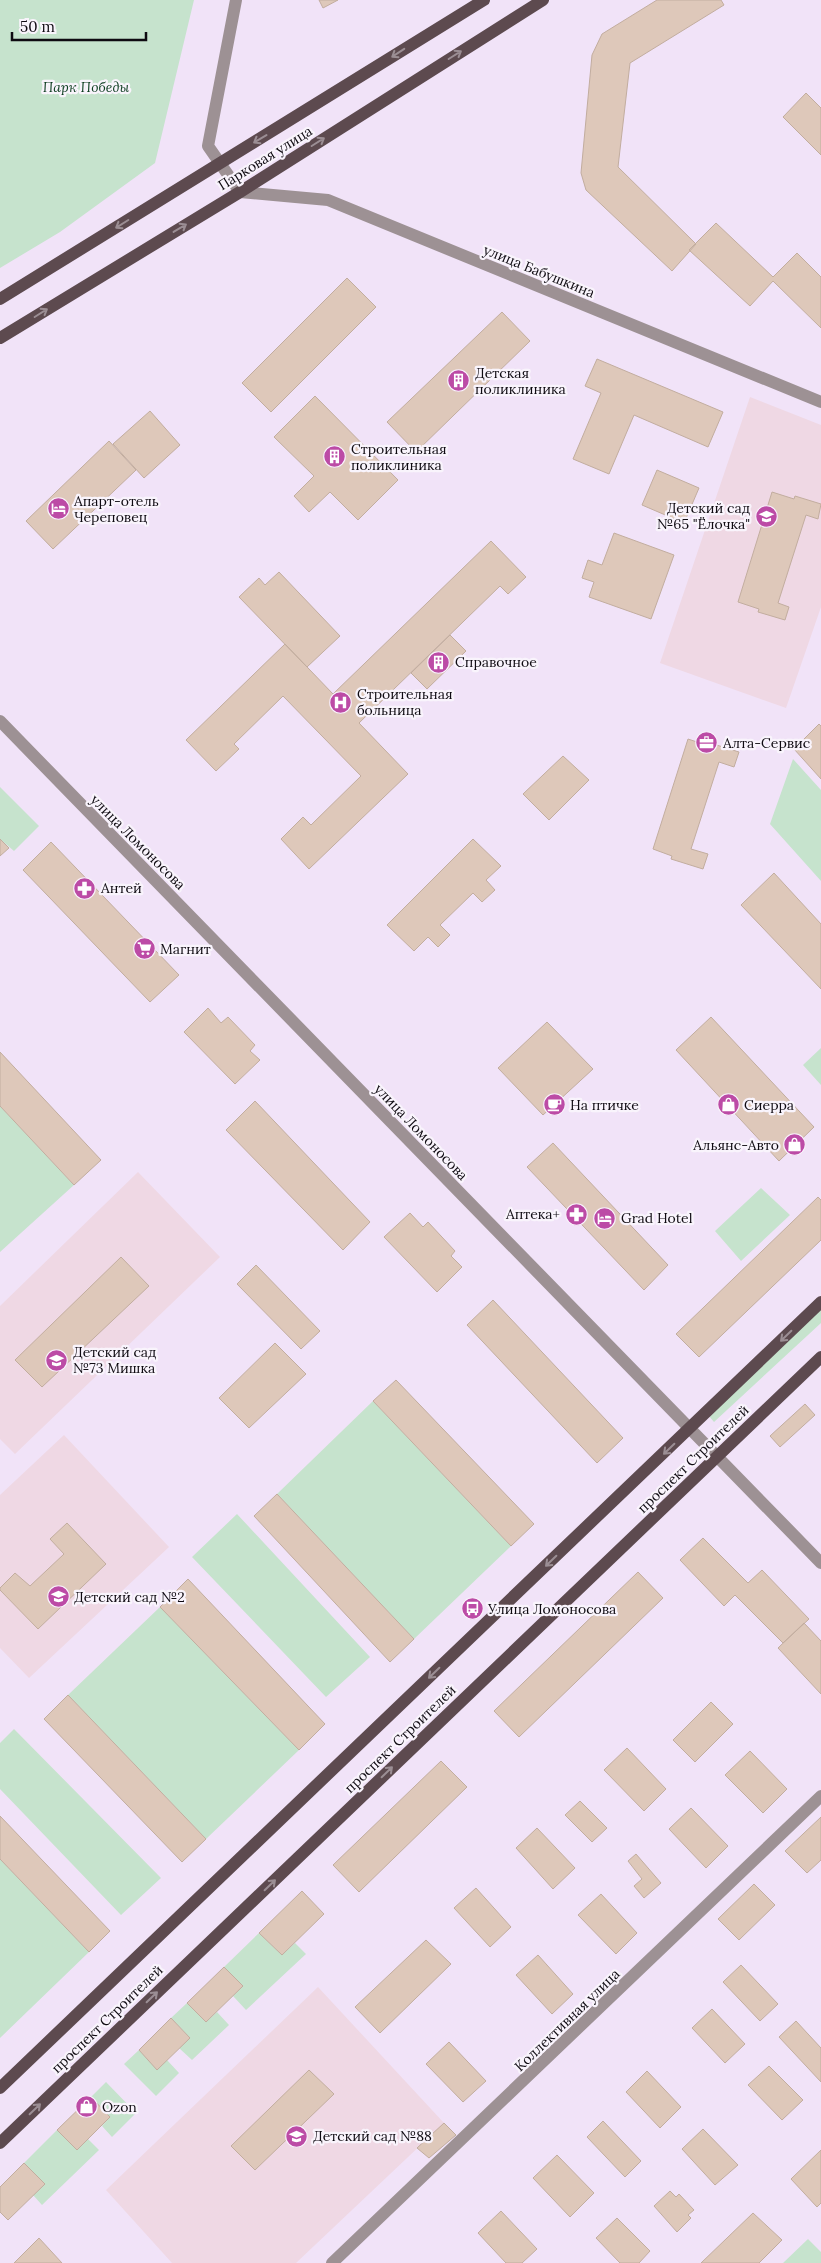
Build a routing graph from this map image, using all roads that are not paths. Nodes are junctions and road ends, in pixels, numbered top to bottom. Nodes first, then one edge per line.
1 (236, 0) edge
2 (484, 0) edge
3 (543, 0) edge
4 (219, 164) junction
5 (240, 192) junction
6 (0, 299) edge
7 (0, 338) edge
8 (821, 402) edge
9 (0, 721) edge
10 (821, 1302) edge
11 (821, 1357) edge
12 (690, 1428) junction
13 (718, 1457) junction
14 (821, 1563) edge
15 (821, 1796) edge
16 (0, 2088) edge
17 (0, 2143) edge
18 (332, 2263) edge

1 - 4 street
2 -> 4 main road, Парковая улица
5 -> 3 main road, Парковая улица
4 - 5 street
4 -> 6 main road, Парковая улица
7 -> 5 main road, Парковая улица
5 - 8 street, улица Бабушкина
9 - 12 street, улица Ломоносова
10 -> 12 main road, проспект Строителей
11 - 13 main road, проспект Строителей
12 - 13 street, улица Ломоносова
12 -> 16 main road, проспект Строителей
13 - 14 street, улица Ломоносова
17 -> 13 main road, проспект Строителей
15 - 18 street, Коллективная улица

